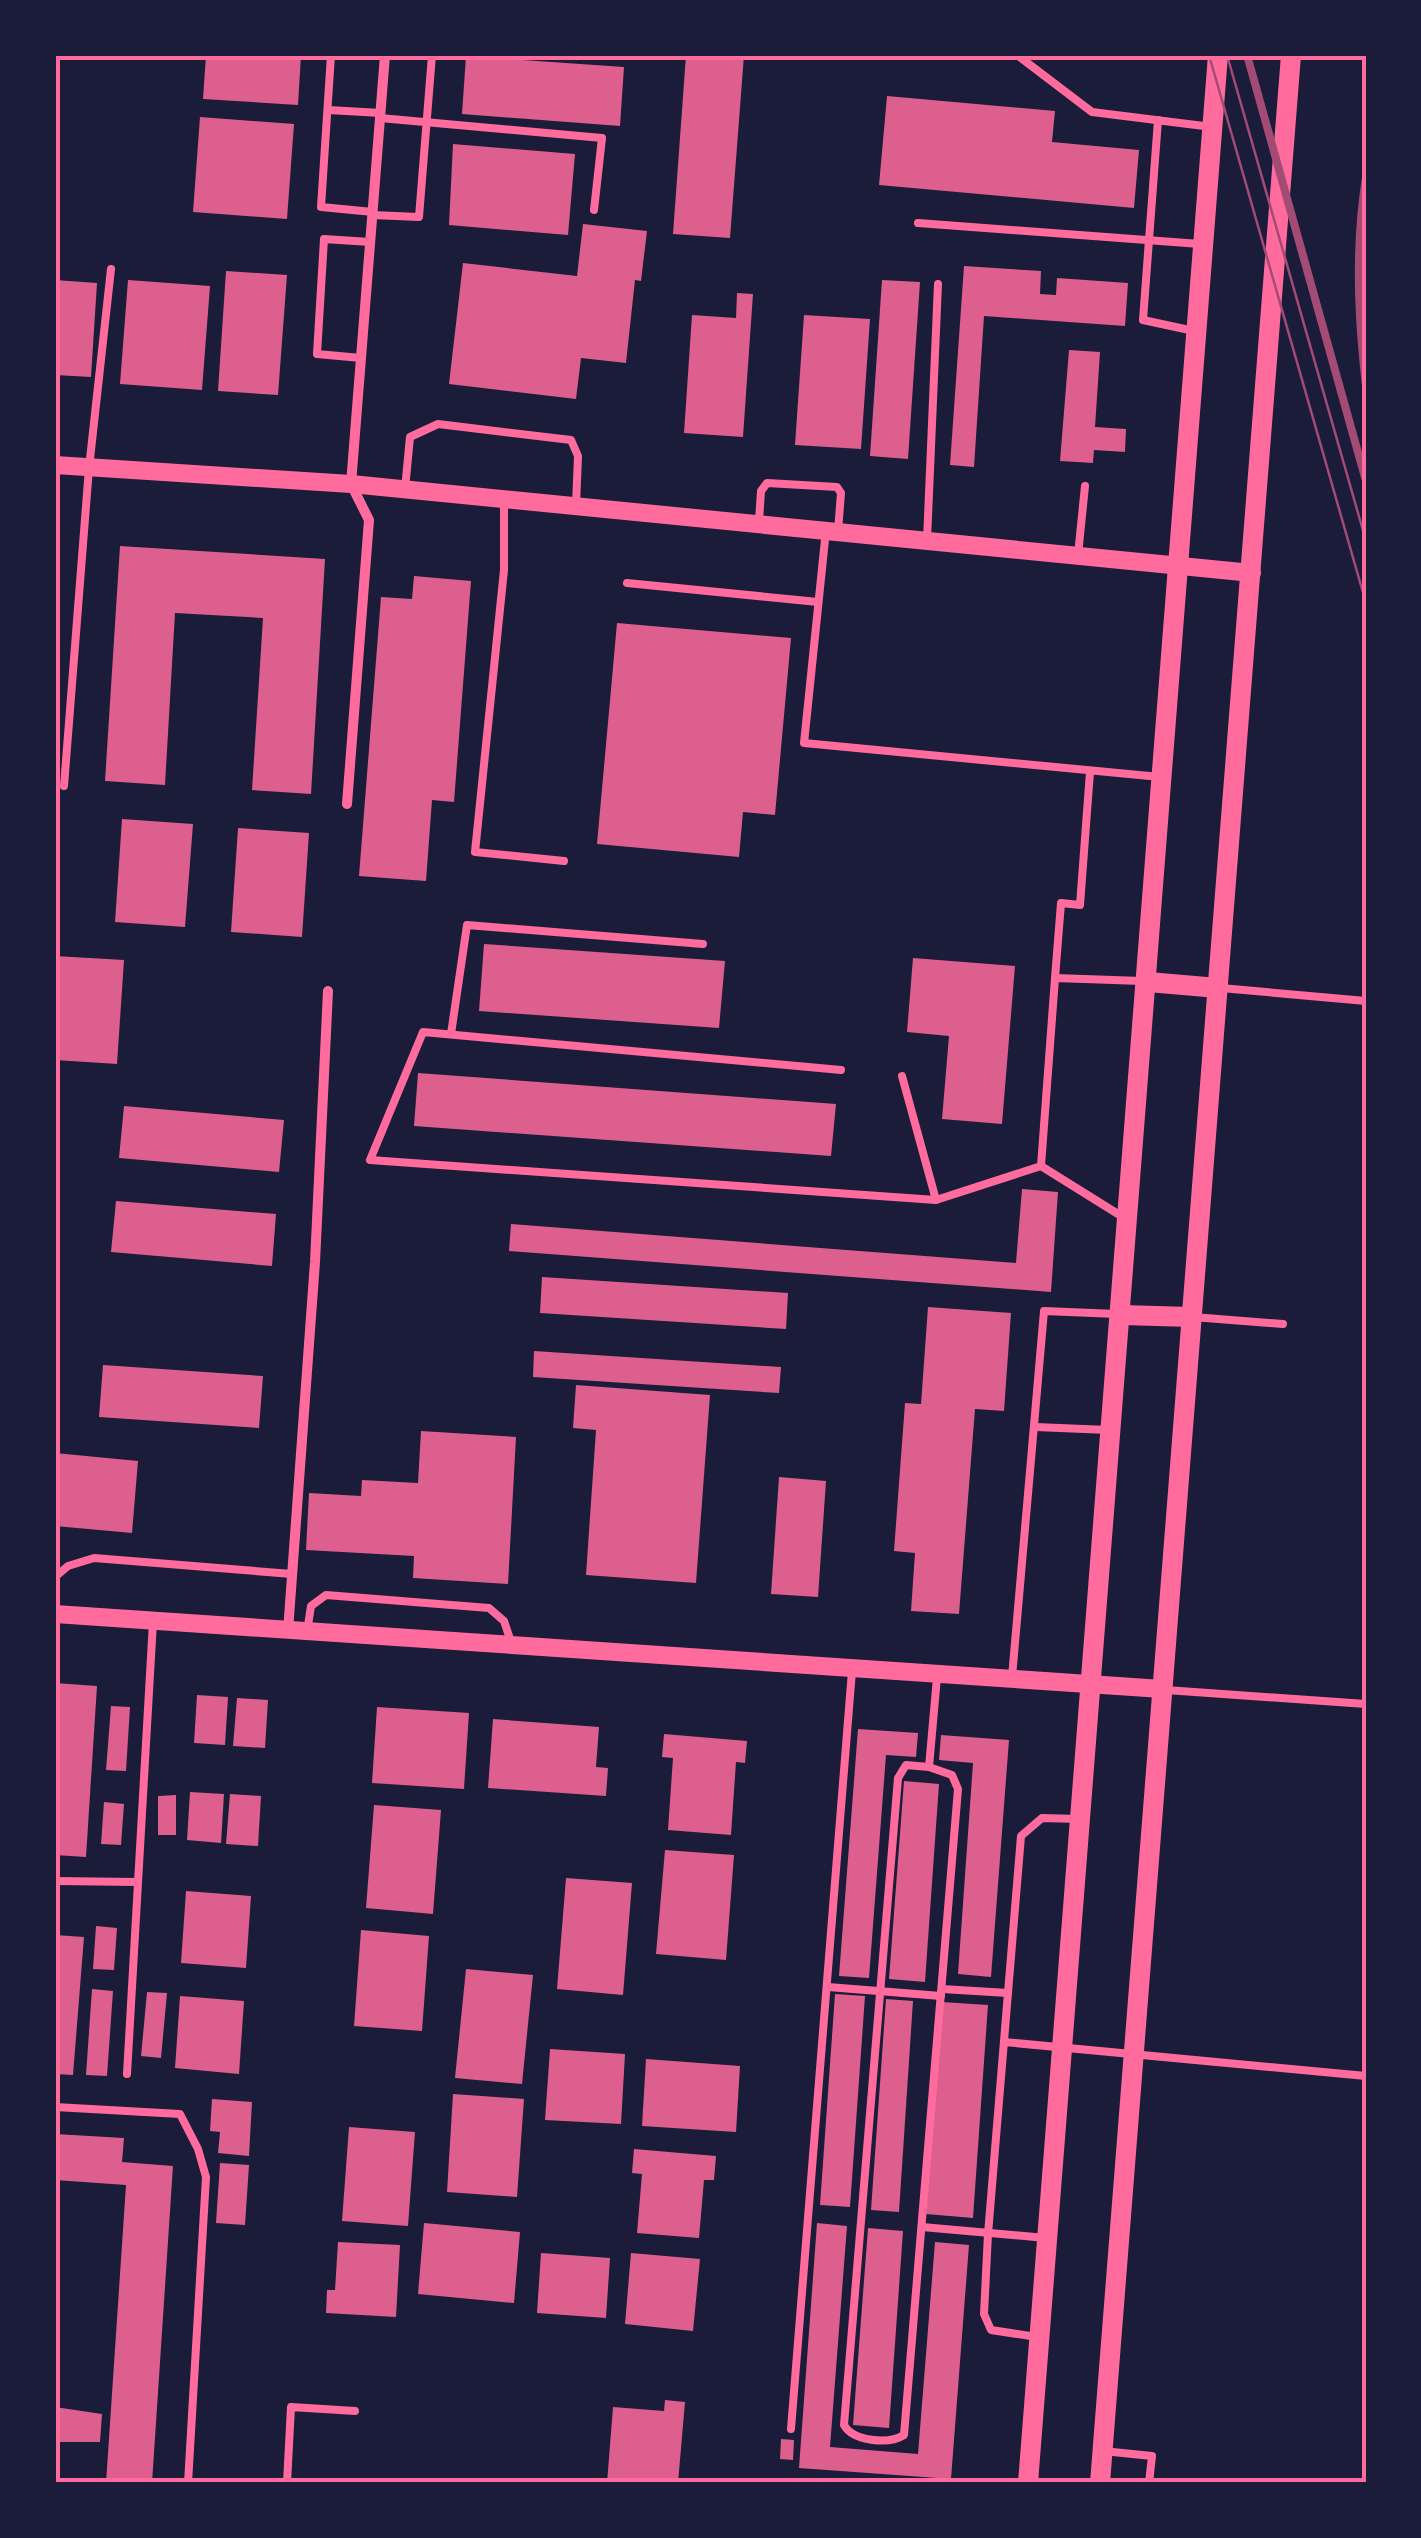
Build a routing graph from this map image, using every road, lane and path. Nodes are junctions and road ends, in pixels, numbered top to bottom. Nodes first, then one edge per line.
1 (331, 55) edge
2 (386, 55) edge
3 (432, 55) edge
4 (1017, 55) edge
5 (1218, 55) edge
6 (1291, 55) edge
7 (328, 110) junction
8 (380, 116) junction
9 (1158, 120) junction
10 (429, 123) junction
11 (1213, 127) junction
12 (594, 210) dead end
13 (372, 214) junction
14 (918, 223) dead end
15 (1148, 240) junction
16 (370, 242) junction
17 (1204, 244) junction
18 (111, 270) dead end
19 (938, 284) dead end
20 (1198, 332) junction
21 (361, 358) junction
22 (55, 465) edge
23 (89, 468) junction
24 (350, 484) junction
25 (1085, 486) dead end
26 (405, 490) junction
27 (504, 499) junction
28 (576, 506) junction
29 (758, 523) junction
30 (832, 530) junction
31 (927, 540) junction
32 (1078, 555) junction
33 (1181, 566) junction
34 (1252, 573) junction
35 (627, 583) dead end
36 (818, 602) junction
37 (1090, 772) junction
38 (1164, 777) junction
39 (64, 786) dead end
40 (346, 804) dead end
41 (564, 861) dead end
42 (704, 944) dead end
43 (1055, 978) junction
44 (1148, 982) junction
45 (1218, 988) junction
46 (328, 991) dead end
47 (1366, 1001) edge
48 (451, 1034) junction
49 (841, 1070) dead end
50 (902, 1076) dead end
51 (1040, 1166) junction
52 (936, 1200) junction
53 (1130, 1222) junction
54 (1122, 1314) junction
55 (1191, 1316) junction
56 (1284, 1324) dead end
57 (1035, 1427) junction
58 (1113, 1430) junction
59 (292, 1574) junction
60 (55, 1578) edge
61 (55, 1614) edge
62 (153, 1622) junction
63 (288, 1631) junction
64 (308, 1632) junction
65 (512, 1645) junction
66 (852, 1667) junction
67 (937, 1672) junction
68 (1012, 1677) junction
69 (1090, 1682) junction
70 (1162, 1690) junction
71 (1366, 1704) edge
72 (929, 1767) junction
73 (1079, 1819) junction
74 (55, 1881) edge
75 (137, 1882) junction
76 (828, 1987) junction
77 (880, 1991) junction
78 (941, 1992) junction
79 (1008, 1994) junction
80 (1004, 2042) junction
81 (1060, 2046) junction
82 (1137, 2052) junction
83 (126, 2074) dead end
84 (1366, 2076) edge
85 (55, 2108) edge
86 (922, 2227) junction
87 (988, 2234) junction
88 (1046, 2238) junction
89 (1038, 2337) junction
90 (355, 2411) dead end
91 (791, 2429) dead end
92 (1103, 2451) junction
93 (188, 2483) edge
94 (287, 2483) edge
95 (1028, 2483) edge
96 (1100, 2483) edge
97 (1149, 2483) edge

1 - 7 lane
2 - 8 street
3 - 10 lane
4 - 9 lane
5 - 11 main road
6 - 34 main road
7 - 8 lane
7 - 13 lane
8 - 10 lane
8 - 13 street
9 - 11 lane
9 - 15 lane
10 - 12 lane
10 - 13 lane
11 - 17 main road
13 - 16 street
14 - 15 lane
15 - 17 lane
15 - 20 lane
16 - 21 street
16 - 21 lane
17 - 20 main road
18 - 23 lane
19 - 31 lane
20 - 33 main road
21 - 24 street
22 - 23 street
23 - 24 street
23 - 39 lane
24 - 26 street
24 - 40 street
25 - 32 lane
26 - 27 street
26 - 28 lane
27 - 28 street
27 - 41 lane
28 - 29 street
29 - 30 street
29 - 30 lane
30 - 31 street
30 - 36 lane
31 - 32 street
32 - 33 street
33 - 34 street
33 - 38 main road
34 - 45 main road
35 - 36 lane
36 - 37 lane
37 - 38 lane
37 - 43 lane
38 - 44 main road
42 - 48 lane
43 - 44 lane
43 - 51 lane
44 - 45 main road
44 - 53 main road
45 - 47 lane
45 - 55 main road
46 - 59 street
48 - 49 lane
48 - 52 lane
50 - 52 lane
51 - 52 lane
51 - 53 lane
53 - 54 main road
54 - 55 main road
54 - 57 lane
54 - 58 main road
55 - 56 lane
55 - 70 main road
57 - 58 lane
57 - 68 lane
58 - 69 main road
59 - 60 lane
59 - 63 street
61 - 62 street
62 - 63 street
62 - 75 lane
63 - 64 street
64 - 65 street
64 - 65 lane
65 - 66 street
66 - 67 street
66 - 76 lane
67 - 68 street
67 - 72 lane
68 - 69 street
69 - 70 street
69 - 73 main road
70 - 71 lane
70 - 82 main road
72 - 77 lane
72 - 78 lane
73 - 79 lane
73 - 81 main road
74 - 75 lane
75 - 83 lane
76 - 77 lane
76 - 91 lane
77 - 78 lane
77 - 86 lane
78 - 79 lane
78 - 86 lane
79 - 80 lane
80 - 81 lane
80 - 87 lane
81 - 82 lane
81 - 88 main road
82 - 84 lane
82 - 92 main road
85 - 93 lane
86 - 87 lane
87 - 88 lane
87 - 89 lane
88 - 89 main road
89 - 95 main road
90 - 94 lane
92 - 96 main road
92 - 97 lane

